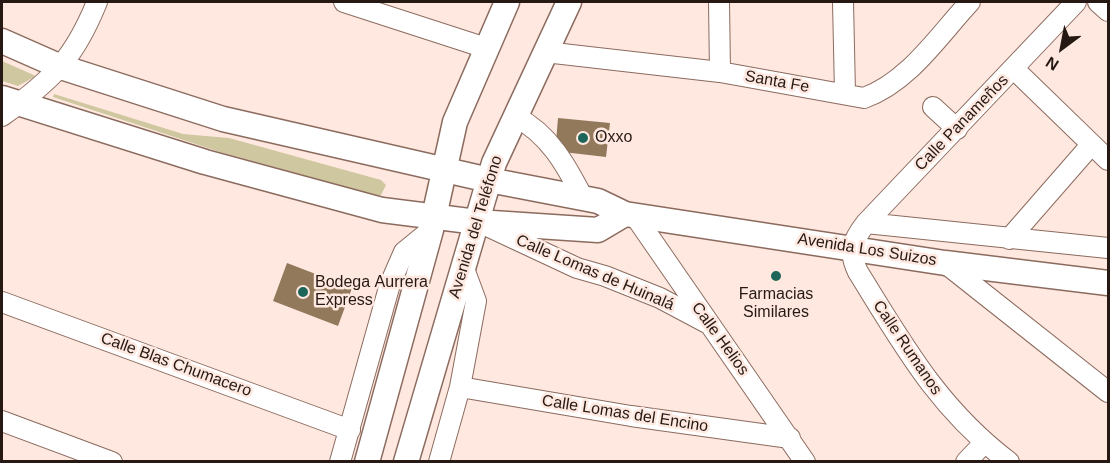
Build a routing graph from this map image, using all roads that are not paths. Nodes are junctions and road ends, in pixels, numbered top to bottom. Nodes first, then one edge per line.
1 (97, 2) edge
2 (344, 2) edge
3 (507, 2) edge
4 (569, 2) edge
5 (719, 2) edge
6 (843, 2) edge
7 (970, 2) edge
8 (1076, 2) edge
9 (1098, 2) edge
10 (1108, 11) edge
11 (2, 40) edge
12 (486, 48) junction
13 (545, 52) junction
14 (61, 67) junction
15 (1014, 69) junction
16 (720, 72) junction
17 (845, 93) junction
18 (7, 106) edge
19 (933, 107) dead end
20 (516, 117) junction
21 (957, 129) junction
22 (1091, 145) junction
23 (1108, 160) edge
24 (444, 169) junction
25 (478, 177) junction
26 (583, 198) junction
27 (630, 215) junction
28 (450, 222) junction
29 (866, 223) junction
30 (1009, 239) junction
31 (851, 247) junction
32 (1108, 248) edge
33 (945, 263) junction
34 (463, 266) junction
35 (1108, 283) edge
36 (2, 302) edge
37 (712, 325) junction
38 (460, 387) junction
39 (1108, 392) edge
40 (2, 421) edge
41 (350, 430) junction
42 (790, 438) junction
43 (984, 442) junction
44 (112, 462) edge
45 (340, 462) edge
46 (367, 462) edge
47 (406, 462) edge
48 (439, 462) edge
49 (805, 462) edge
50 (966, 462) edge
51 (1009, 462) edge

1 - 14 street
2 - 12 street
3 - 12 main road, Avenida del Teléfono
4 - 13 main road, Avenida del Teléfono
5 - 16 street
6 - 17 street
7 - 17 street, Santa Fe
8 - 15 street, Calle Panameños
9 - 10 street
11 - 14 main road, Avenida Los Suizos
12 - 24 main road, Avenida del Teléfono
13 - 16 street, Santa Fe
13 - 20 main road, Avenida del Teléfono
14 - 18 street
14 - 24 main road, Avenida Los Suizos
15 - 21 street, Calle Panameños
15 - 22 street
16 - 17 street, Santa Fe
18 - 28 main road
19 - 21 street
20 - 25 main road, Avenida del Teléfono
20 - 26 street
21 - 29 street, Calle Panameños
22 - 23 street
22 - 30 street
24 - 25 main road, Avenida Los Suizos
24 - 28 main road, Avenida del Teléfono
25 - 26 main road, Avenida Los Suizos
25 - 28 main road, Avenida del Teléfono
26 - 27 main road, Avenida Los Suizos
27 - 28 main road
27 - 31 main road, Avenida Los Suizos
27 - 37 street, Calle Helios
28 - 34 main road, Avenida del Teléfono
28 - 37 street, Calle Lomas de Huinalá
28 - 41 street
28 - 46 main road, Avenida del Teléfono
29 - 30 street
29 - 31 street, Calle Panameños
30 - 32 street
31 - 33 main road, Avenida Los Suizos
31 - 43 street, Calle Rumanos
33 - 35 main road, Avenida Los Suizos
33 - 39 street
34 - 38 street
34 - 47 main road, Avenida del Teléfono
36 - 41 street, Calle Blas Chumacero
37 - 42 street, Calle Helios
38 - 42 street, Calle Lomas del Encino
38 - 48 street
40 - 44 street
41 - 45 street
42 - 49 street, Calle Helios
43 - 50 street
43 - 51 street, Calle Rumanos

